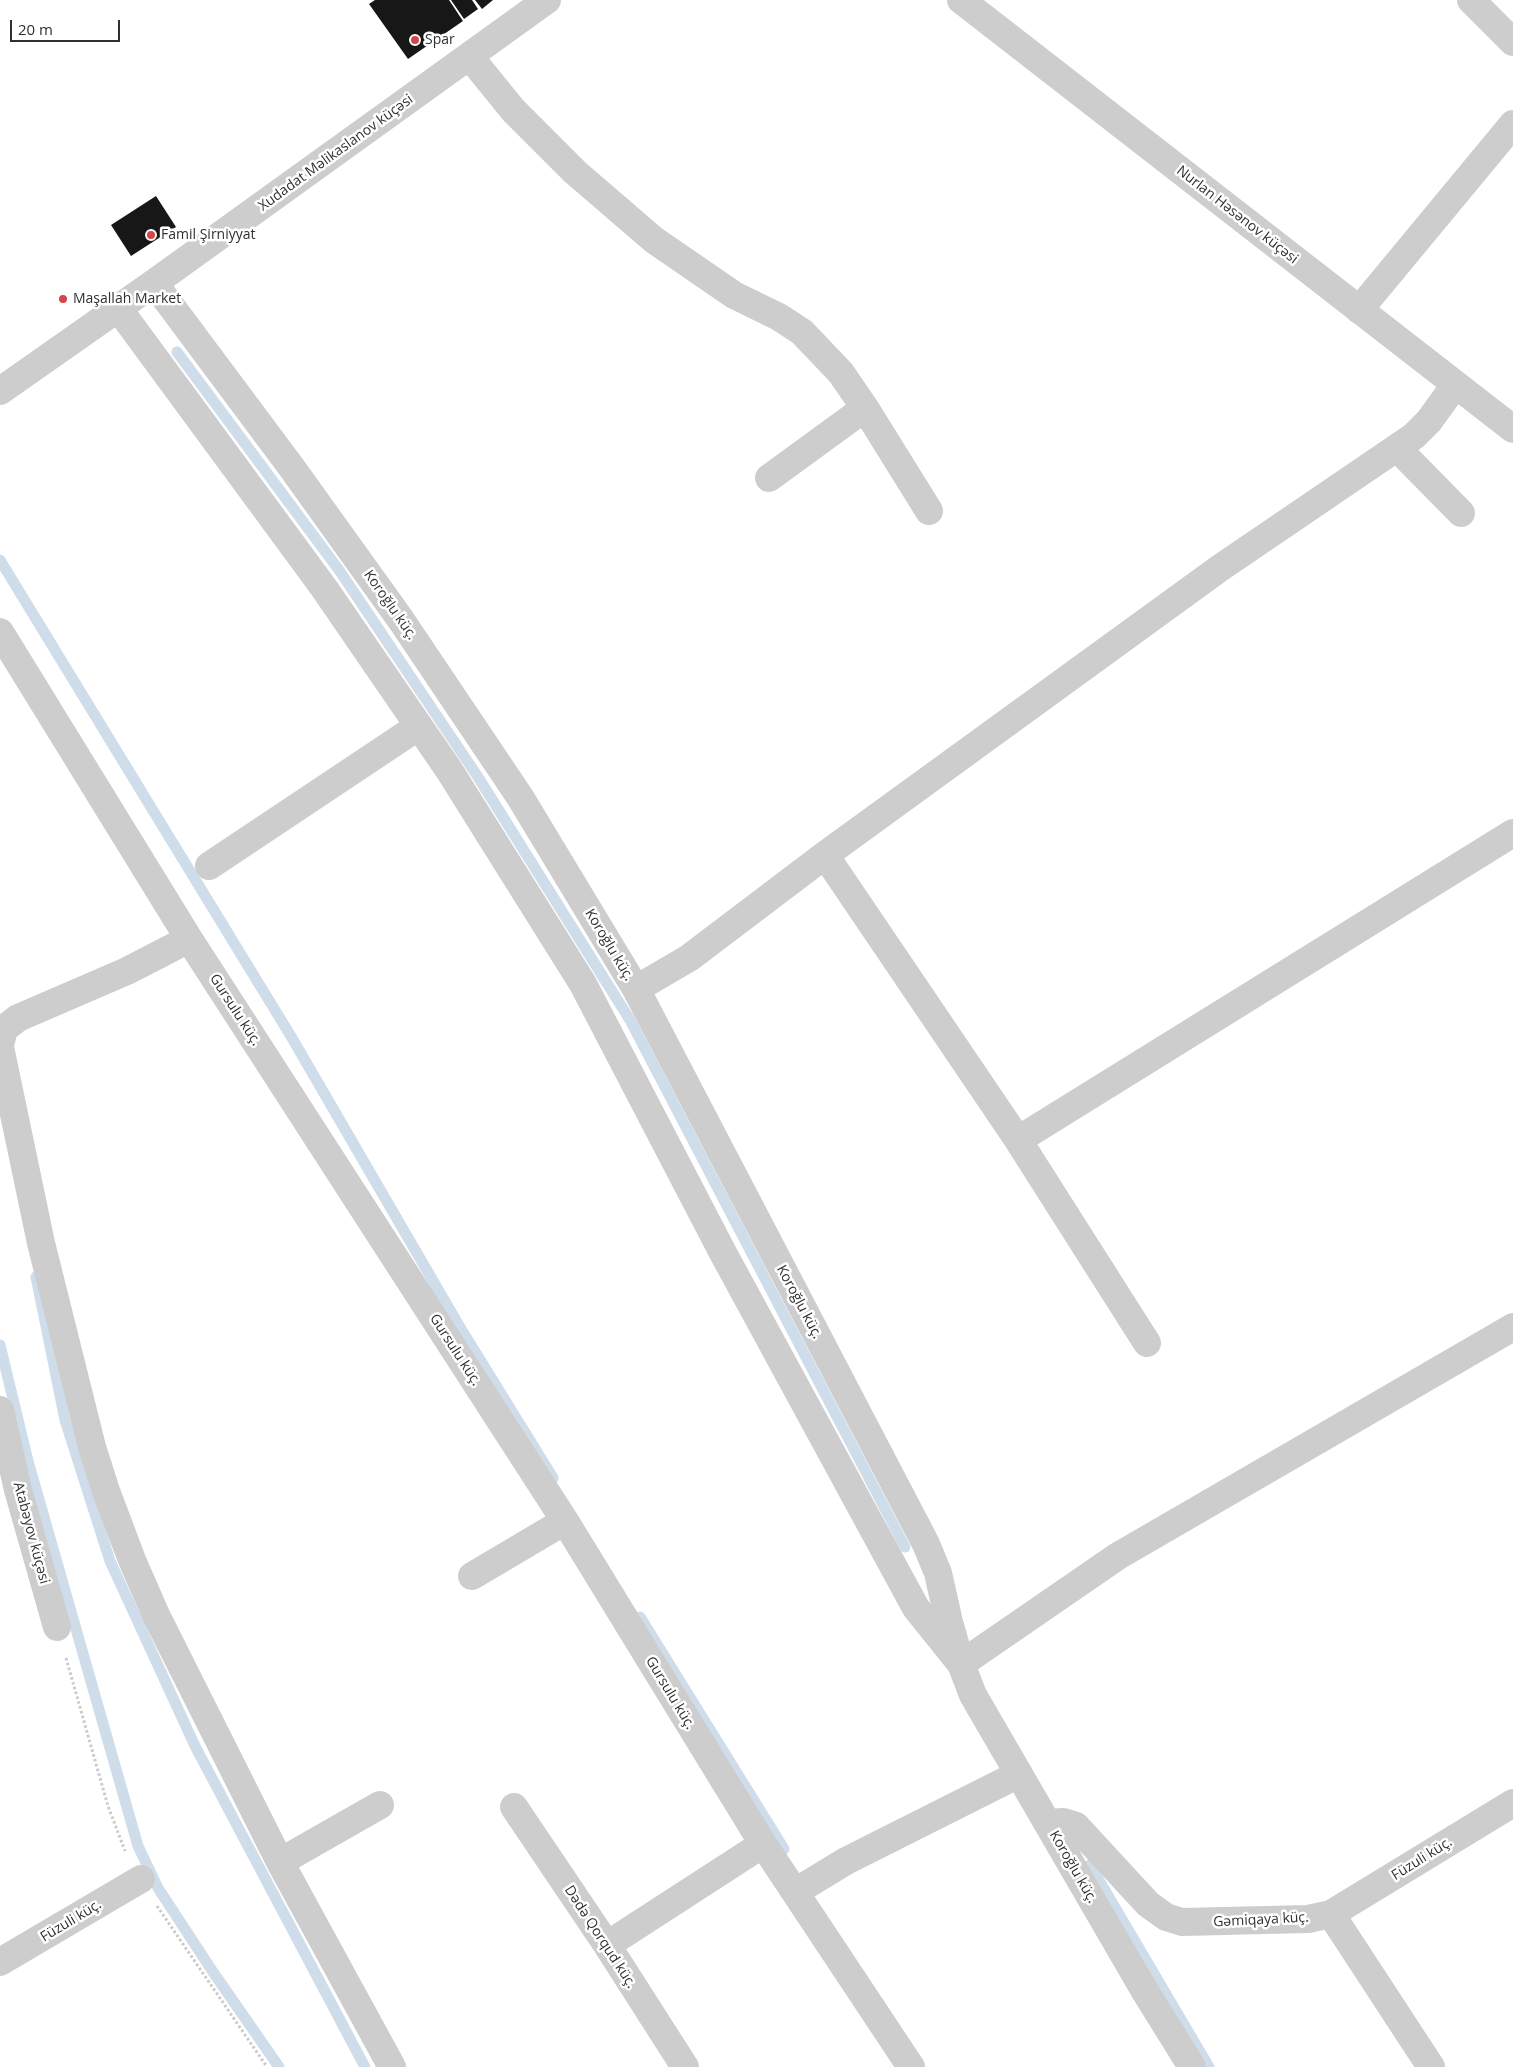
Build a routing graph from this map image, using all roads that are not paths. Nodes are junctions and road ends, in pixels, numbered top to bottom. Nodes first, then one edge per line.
1 (547, 0) edge
2 (961, 0) edge
3 (1471, 0) edge
4 (1513, 42) edge
5 (470, 57) junction
6 (1513, 124) edge
7 (154, 283) junction
8 (118, 308) junction
9 (1359, 310) junction
10 (1455, 385) junction
11 (0, 391) edge
12 (865, 408) junction
13 (1513, 429) edge
14 (1397, 448) junction
15 (769, 478) dead end
16 (929, 511) dead end
17 (1461, 513) dead end
18 (0, 632) edge
19 (419, 726) junction
20 (1513, 833) edge
21 (824, 854) junction
22 (209, 866) dead end
23 (189, 939) junction
24 (636, 989) junction
25 (0, 1046) edge
26 (1018, 1140) junction
27 (1513, 1327) edge
28 (1147, 1343) dead end
29 (0, 1410) edge
30 (565, 1521) junction
31 (472, 1576) dead end
32 (57, 1627) dead end
33 (961, 1664) junction
34 (1019, 1774) junction
35 (1513, 1804) edge
36 (380, 1805) dead end
37 (514, 1807) dead end
38 (1048, 1824) junction
39 (763, 1844) junction
40 (280, 1862) junction
41 (141, 1879) dead end
42 (795, 1892) junction
43 (1331, 1914) junction
44 (607, 1945) junction
45 (0, 1962) edge
46 (392, 2067) edge
47 (685, 2067) edge
48 (911, 2067) edge
49 (1192, 2067) edge
50 (1431, 2067) edge

1 - 5 street, Xudadat Məlikaslanov küçəsi
2 - 9 street, Nurlan Həsənov küçəsi
3 - 4 street
5 - 7 street, Xudadat Məlikaslanov küçəsi
5 - 12 street
6 - 9 street
7 - 8 street, Xudadat Məlikaslanov küçəsi
7 - 24 street, Koroğlu küç.
8 - 11 street, Xudadat Məlikaslanov küçəsi
8 - 19 street, Koroğlu küç.
9 - 10 street, Nurlan Həsənov küçəsi
10 - 13 street, Nurlan Həsənov küçəsi
10 - 14 street
12 - 15 street
12 - 16 street
14 - 17 street
14 - 21 street
18 - 23 street, Gursulu küç.
19 - 22 street
19 - 33 street, Koroğlu küç.
20 - 26 street
21 - 24 street
21 - 26 street
23 - 25 street
23 - 30 street, Gursulu küç.
24 - 33 street, Koroğlu küç.
25 - 40 street
26 - 28 street
27 - 33 street
29 - 32 street, Atabəyov küçəsi
30 - 31 street
30 - 39 street, Gursulu küç.
33 - 34 street, Koroğlu küç.
34 - 38 street, Koroğlu küç.
34 - 42 street
35 - 43 street, Füzuli küç.
36 - 40 street
37 - 44 street, Dədə Qorqud küç.
38 - 43 street, Gəmiqaya küç.
38 - 49 street, Koroğlu küç.
39 - 42 street, Gursulu küç.
39 - 44 street
40 - 46 street
41 - 45 street, Füzuli küç.
42 - 48 street, Gursulu küç.
43 - 50 street
44 - 47 street, Dədə Qorqud küç.

